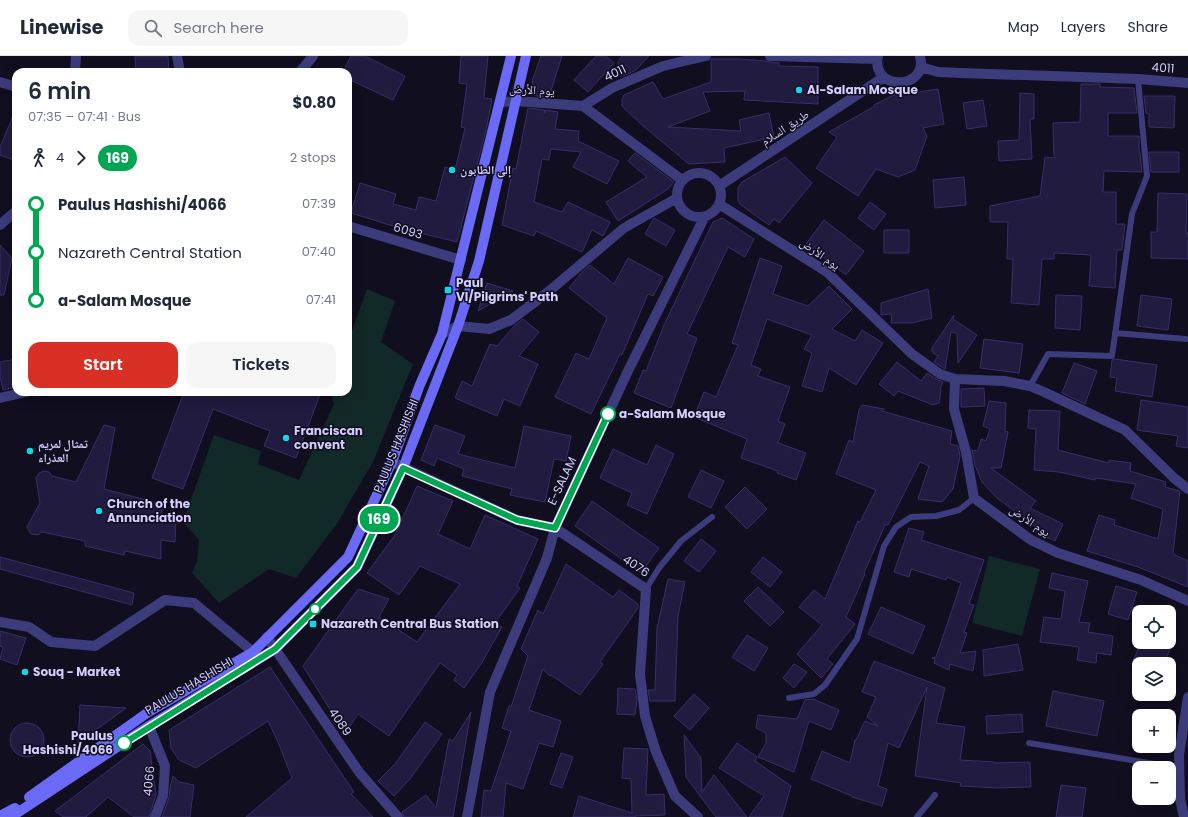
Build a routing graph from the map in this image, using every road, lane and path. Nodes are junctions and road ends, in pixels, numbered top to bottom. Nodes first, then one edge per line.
1 (76, 56) edge
2 (177, 56) edge
3 (312, 56) edge
4 (511, 56) edge
5 (526, 56) edge
6 (706, 56) edge
7 (770, 56) edge
8 (920, 56) edge
9 (837, 57) edge
10 (878, 58) edge
11 (921, 67) junction
12 (75, 68) edge
13 (179, 68) edge
14 (303, 68) edge
15 (884, 77) junction
16 (1138, 79) junction
17 (0, 82) edge
18 (1188, 83) edge
19 (12, 86) edge
20 (516, 101) junction
21 (501, 102) junction
22 (583, 106) junction
23 (682, 180) junction
24 (719, 186) junction
25 (677, 198) junction
26 (719, 204) junction
27 (12, 215) edge
28 (705, 216) junction
29 (0, 224) edge
30 (352, 227) edge
31 (461, 260) junction
32 (458, 326) junction
33 (1115, 333) junction
34 (442, 334) junction
35 (1186, 339) dead end
36 (955, 379) junction
37 (1030, 386) junction
38 (12, 395) edge
39 (0, 398) edge
40 (392, 462) junction
41 (403, 468) junction
42 (1188, 489) edge
43 (974, 498) junction
44 (712, 517) dead end
45 (555, 528) junction
46 (646, 589) junction
47 (1188, 601) edge
48 (0, 622) edge
49 (267, 636) junction
50 (275, 649) junction
51 (253, 652) junction
52 (1188, 697) edge
53 (789, 698) dead end
54 (149, 726) junction
55 (1029, 742) dead end
56 (1179, 768) junction
57 (935, 795) dead end
58 (0, 816) edge
59 (11, 817) edge
60 (155, 817) edge
61 (398, 817) edge
62 (467, 817) edge
63 (698, 817) edge
64 (917, 817) edge
65 (1184, 817) edge

1 - 12 street
2 - 13 street
3 - 14 street
4 - 21 street, PAULUS HASHISHI
5 - 20 street, PAULUS HASHISHI
6 - 22 street, 4011
7 - 9 street
8 - 11 street
9 - 10 street
10 - 15 street
11 - 15 street
11 - 16 street, 4011
15 - 24 street, طريق السلام
16 - 18 street, 4011
16 - 33 lane
17 - 19 street
20 - 21 street, يوم الأرض
20 - 22 street, يوم الأرض
20 - 32 street, PAULUS HASHISHI
21 - 31 street, PAULUS HASHISHI
22 - 23 street
23 - 24 street
23 - 25 street
24 - 26 street
25 - 28 street
25 - 32 street
26 - 28 street
26 - 36 street, يوم الأرض
27 - 29 street
28 - 45 street, E-SALAM
30 - 31 street, 6093
31 - 34 street, PAULUS HASHISHI
32 - 34 street
32 - 41 street, PAULUS HASHISHI
33 - 35 lane
33 - 37 lane
34 - 40 street, PAULUS HASHISHI
36 - 37 street, يوم الأرض
36 - 43 street
37 - 42 street, يوم الأرض
38 - 39 street
40 - 41 street, 4076
40 - 49 street, PAULUS HASHISHI
41 - 45 street, 4076
41 - 50 street, PAULUS HASHISHI
43 - 47 street, يوم الأرض
43 - 53 lane
44 - 46 lane
45 - 46 street, 4076
45 - 62 street, E-SALAM
46 - 63 street, 4076
48 - 51 street
49 - 50 street, 4089
49 - 51 street, PAULUS HASHISHI
50 - 54 street, PAULUS HASHISHI
50 - 61 street, 4089
51 - 58 street, PAULUS HASHISHI
52 - 56 street
54 - 59 street, PAULUS HASHISHI
54 - 60 street, 4066
55 - 56 lane
56 - 65 street
57 - 64 lane

